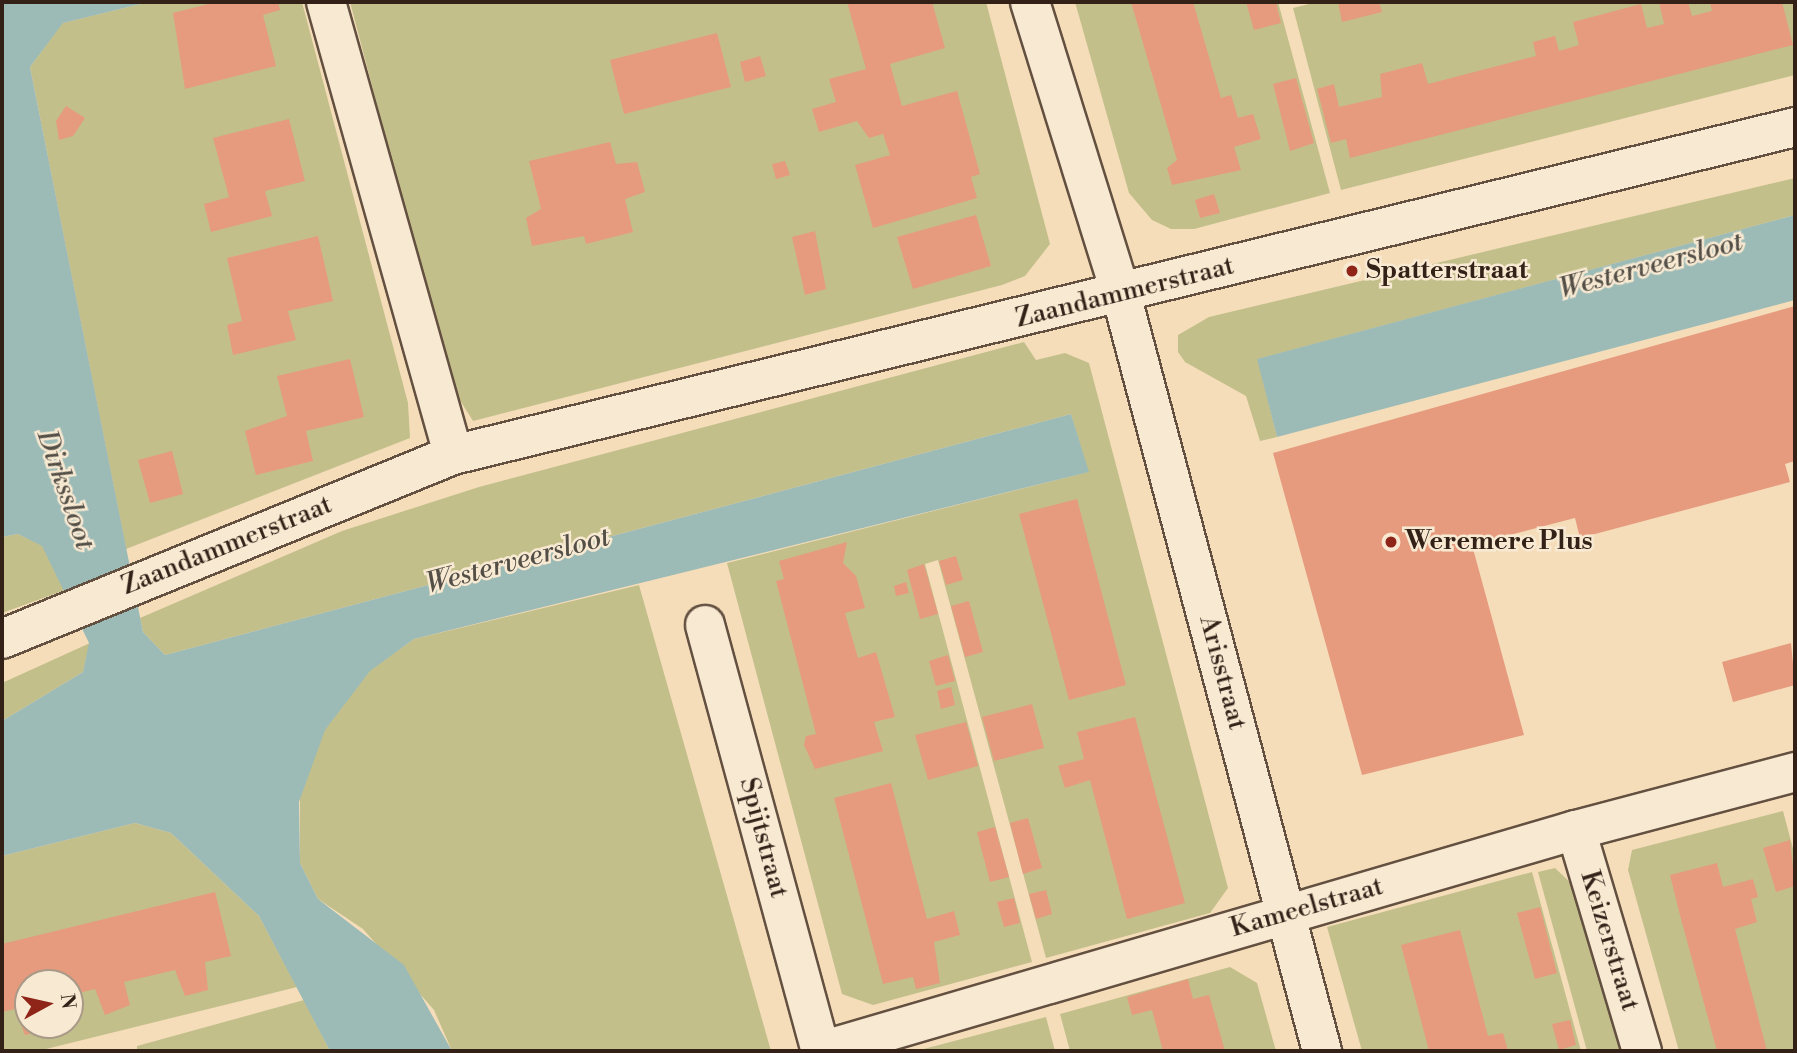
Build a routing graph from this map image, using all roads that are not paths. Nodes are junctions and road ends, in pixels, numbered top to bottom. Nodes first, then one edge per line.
1 (326, 2) edge
2 (1030, 2) edge
3 (1795, 127) edge
4 (1121, 294) junction
5 (453, 455) junction
6 (705, 625) dead end
7 (2, 639) edge
8 (1795, 772) edge
9 (1576, 830) junction
10 (1286, 913) junction
11 (821, 1051) edge
12 (1322, 1051) edge
13 (1642, 1051) edge

1 - 5 street
2 - 4 street
3 - 4 street, Zaandammerstraat
4 - 5 street, Zaandammerstraat
4 - 10 street, Arisstraat
5 - 7 street, Zaandammerstraat
6 - 11 street, Spijtstraat
8 - 9 street, Kameelstraat
9 - 10 street, Kameelstraat
9 - 13 street, Keizerstraat
10 - 11 street, Kameelstraat
10 - 12 street, Arisstraat

